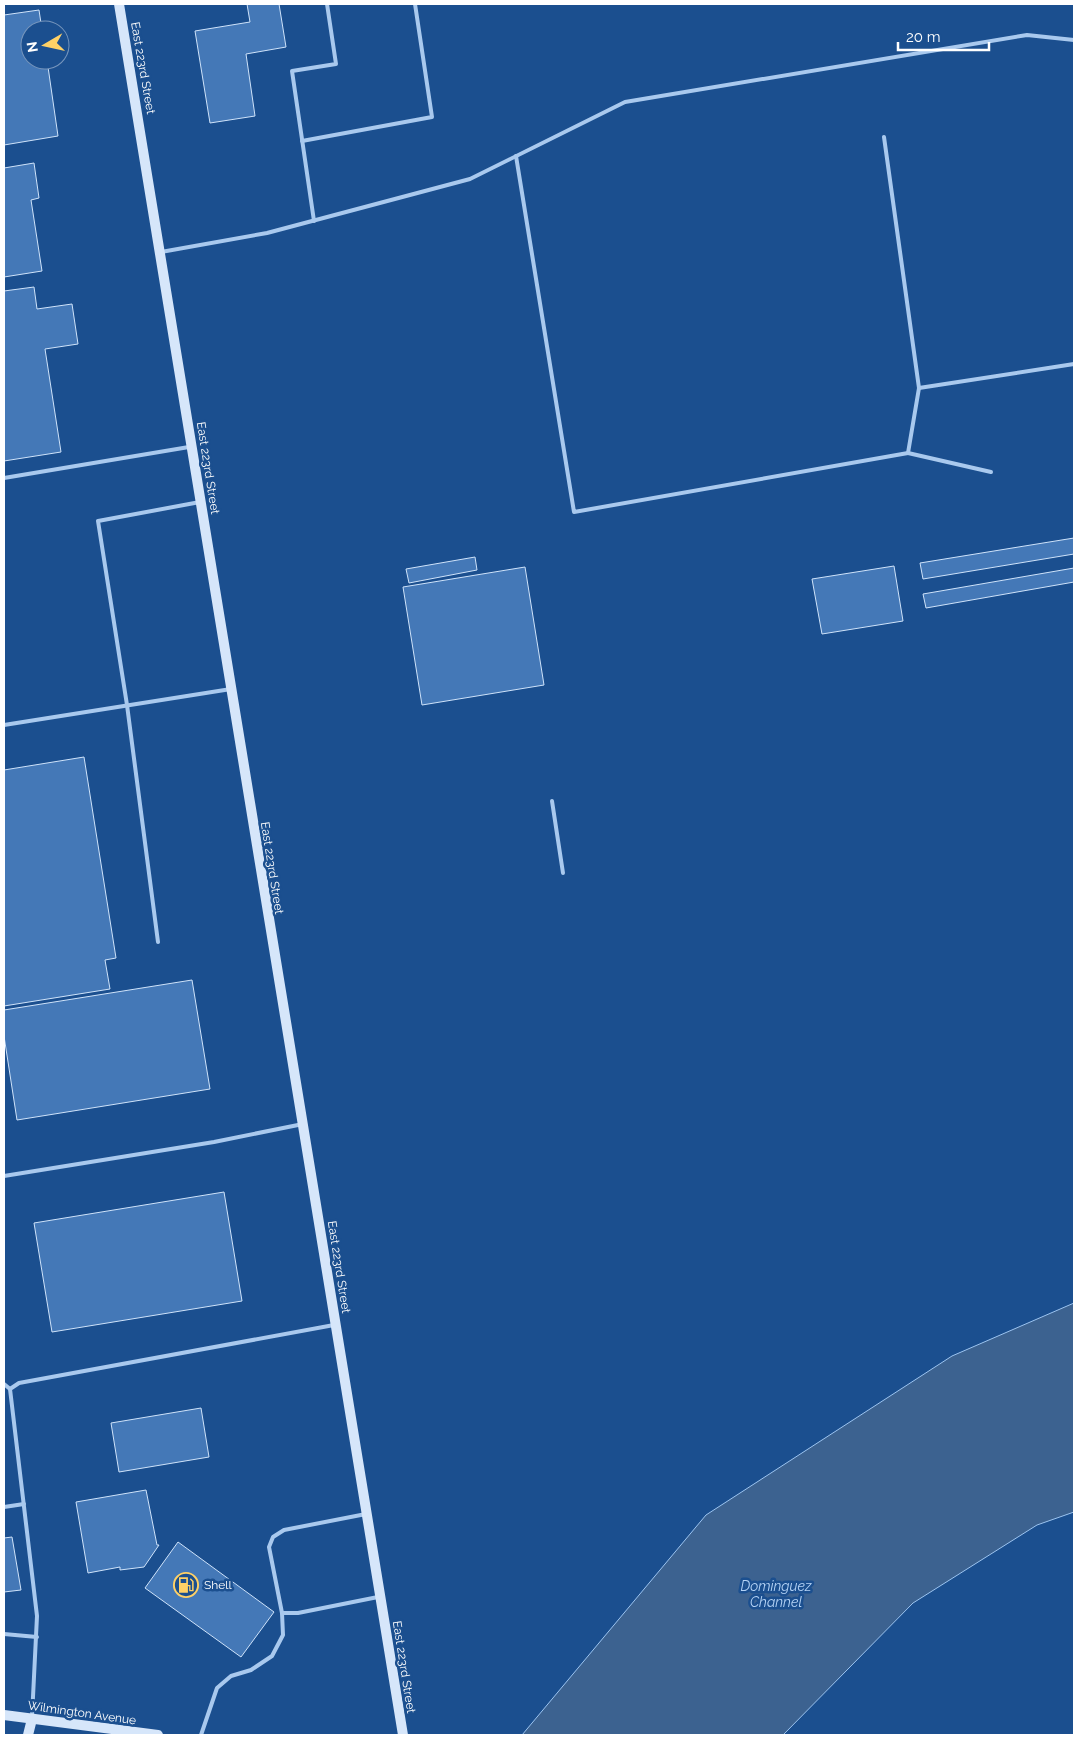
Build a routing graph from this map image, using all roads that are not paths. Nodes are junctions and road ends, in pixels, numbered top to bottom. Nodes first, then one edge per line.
1 (119, 4) edge
2 (327, 4) edge
3 (415, 4) edge
4 (1074, 40) edge
5 (884, 137) dead end
6 (302, 141) junction
7 (516, 156) junction
8 (314, 221) junction
9 (161, 252) junction
10 (1074, 364) edge
11 (919, 388) junction
12 (192, 446) junction
13 (908, 453) junction
14 (991, 472) dead end
15 (4, 478) edge
16 (200, 502) junction
17 (231, 689) junction
18 (127, 705) junction
19 (4, 725) edge
20 (552, 801) dead end
21 (563, 873) dead end
22 (158, 942) dead end
23 (302, 1124) junction
24 (4, 1176) edge
25 (336, 1325) junction
26 (4, 1384) edge
27 (10, 1389) junction
28 (24, 1504) junction
29 (4, 1507) edge
30 (366, 1514) junction
31 (380, 1596) junction
32 (282, 1613) junction
33 (4, 1634) edge
34 (38, 1637) junction
35 (4, 1715) edge
36 (32, 1719) junction
37 (28, 1735) edge
38 (158, 1735) edge
39 (201, 1735) edge
40 (403, 1735) edge

1 - 9 main road, East 223rd Street
2 - 6 lane
3 - 6 lane
4 - 7 lane
5 - 11 lane
6 - 8 lane
7 - 8 lane
7 - 13 lane
8 - 9 lane
9 - 12 main road, East 223rd Street
10 - 11 lane
11 - 13 lane
12 - 15 lane
12 - 16 main road, East 223rd Street
13 - 14 lane
16 - 17 main road, East 223rd Street
16 - 18 lane
17 - 18 lane
17 - 23 main road, East 223rd Street
18 - 19 lane
18 - 22 lane
20 - 21 lane
23 - 24 lane
23 - 25 main road, East 223rd Street
25 - 27 lane
25 - 30 main road, East 223rd Street
26 - 27 lane
27 - 28 lane
28 - 29 lane
28 - 34 lane
30 - 31 main road, East 223rd Street
30 - 32 lane
31 - 32 lane
31 - 40 main road, East 223rd Street
32 - 39 lane
33 - 34 lane
34 - 36 lane
35 - 36 main road, Wilmington Avenue
36 - 37 main road
36 - 38 main road, Wilmington Avenue

